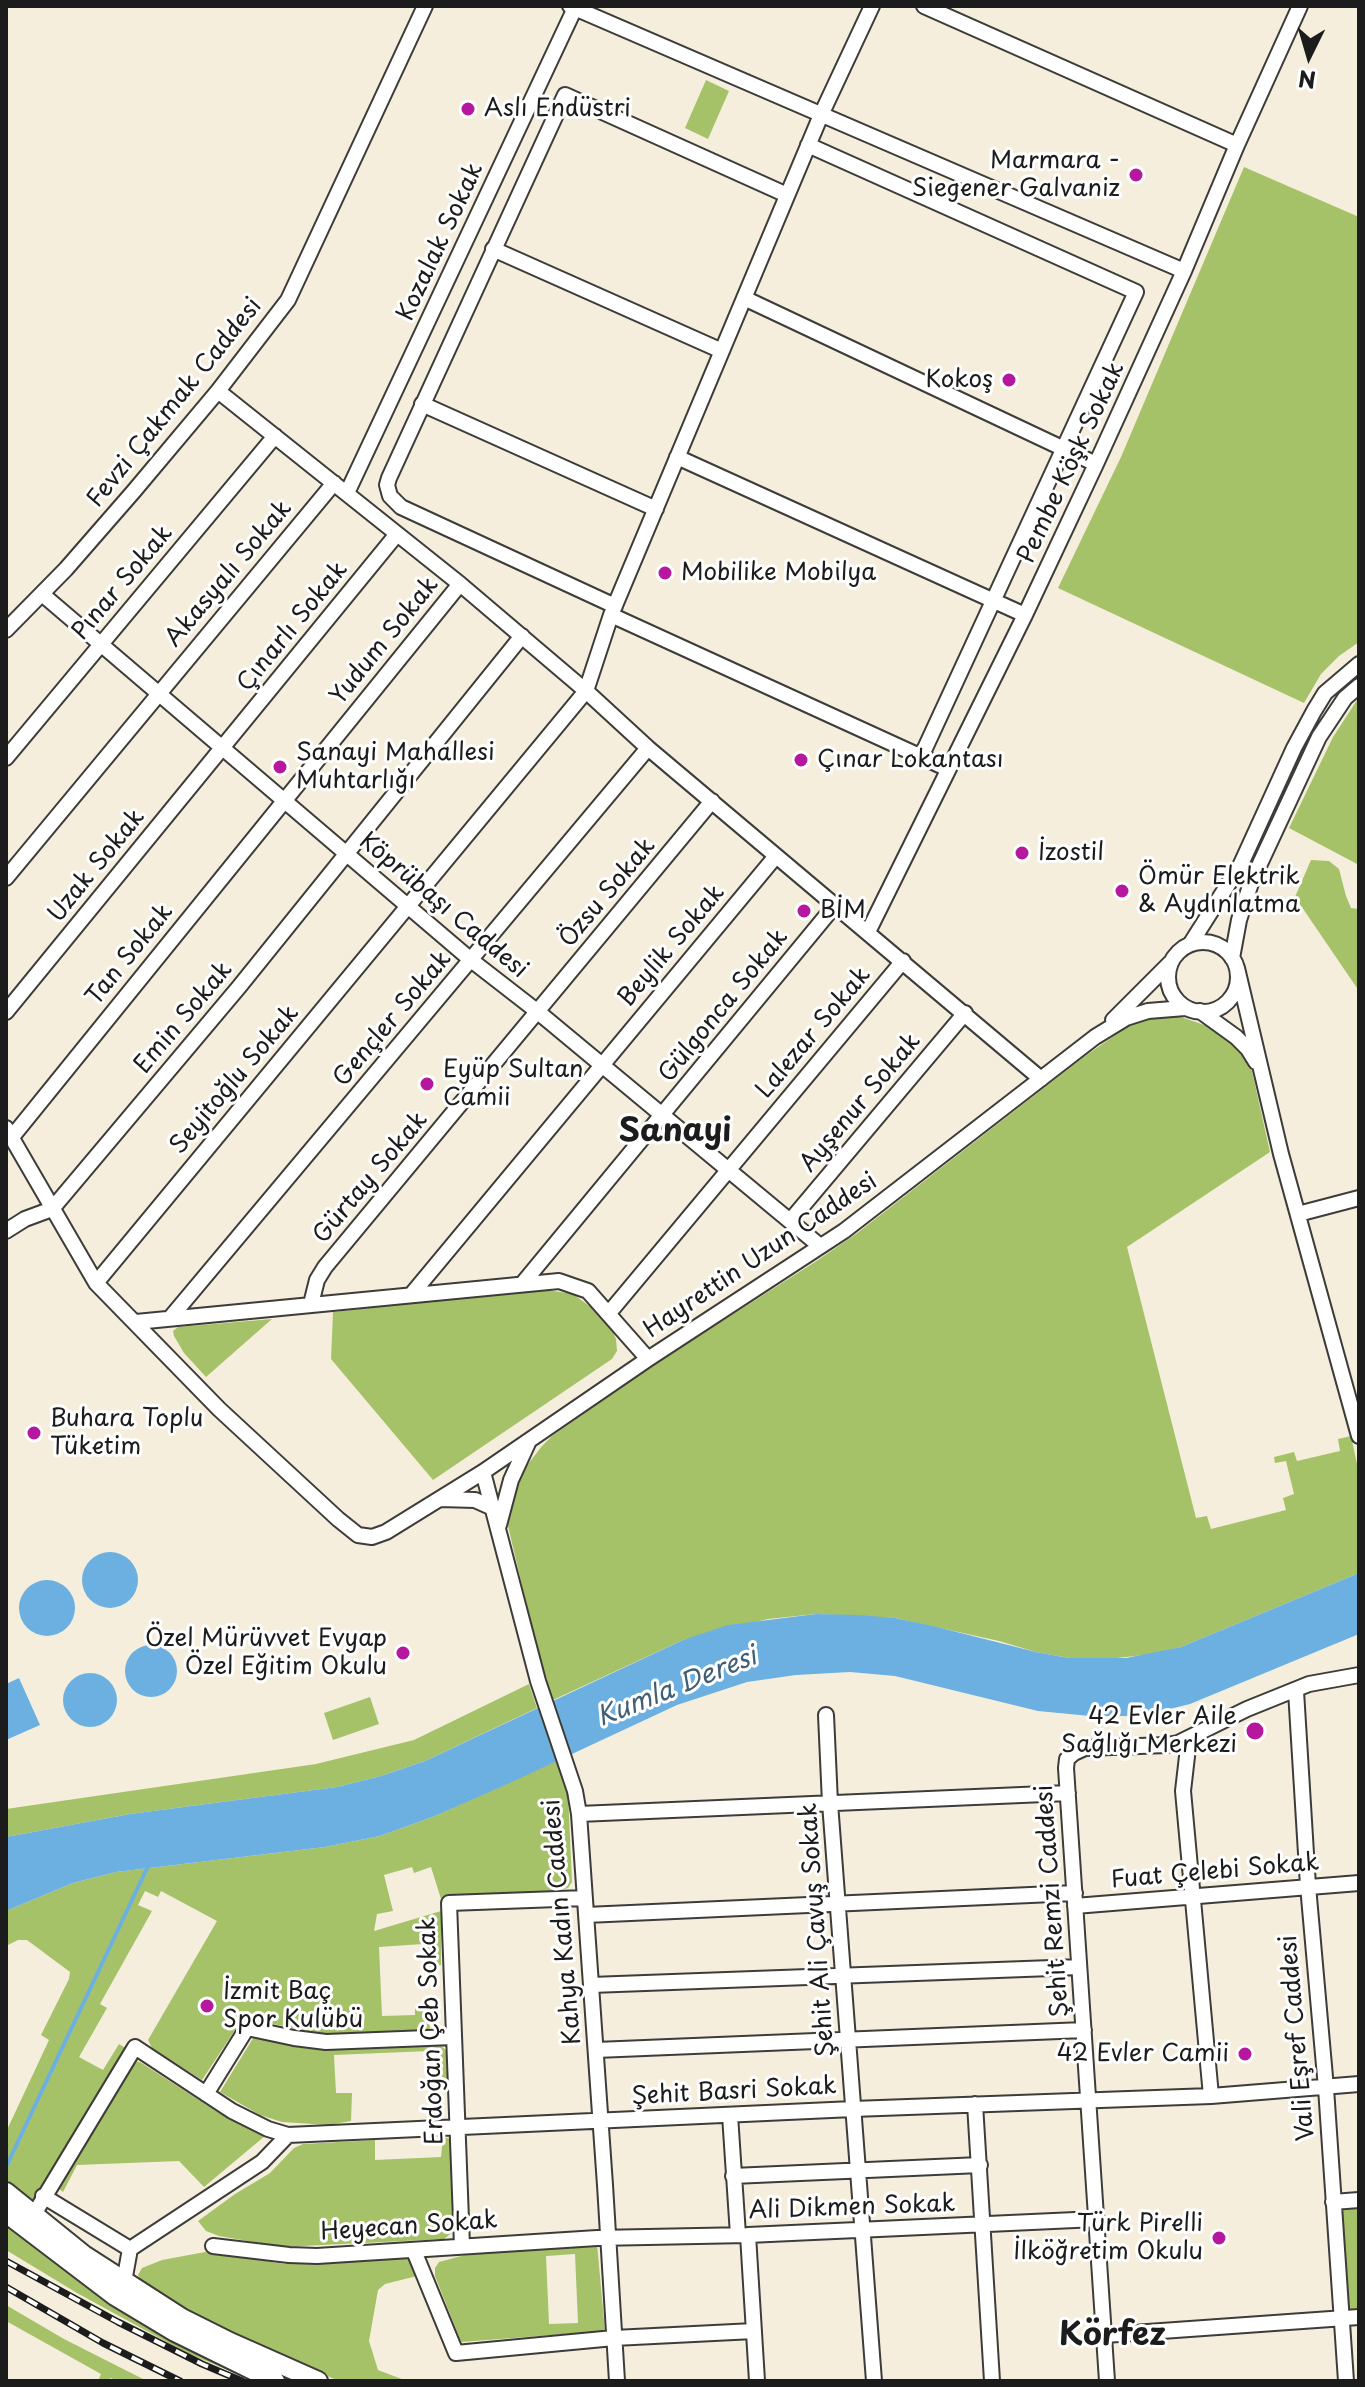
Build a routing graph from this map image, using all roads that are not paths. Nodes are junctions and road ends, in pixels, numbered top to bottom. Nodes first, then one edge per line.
1 (425, 6) edge
2 (872, 6) edge
3 (924, 6) edge
4 (1300, 6) edge
5 (572, 7) edge
6 (821, 115) junction
7 (808, 145) junction
8 (1237, 145) junction
9 (787, 195) junction
10 (493, 249) junction
11 (1184, 271) junction
12 (744, 298) junction
13 (722, 351) junction
14 (218, 391) junction
15 (422, 404) junction
16 (275, 436) junction
17 (1063, 449) junction
18 (677, 457) junction
19 (1096, 464) junction
20 (334, 483) junction
21 (347, 493) junction
22 (656, 509) junction
23 (397, 534) junction
24 (460, 584) junction
25 (42, 594) junction
26 (993, 601) junction
27 (613, 610) junction
28 (1025, 615) junction
29 (6, 630) edge
30 (522, 636) junction
31 (100, 644) junction
32 (1359, 664) edge
33 (1359, 686) edge
34 (586, 691) junction
35 (158, 693) junction
36 (222, 747) junction
37 (648, 748) junction
38 (921, 757) junction
39 (6, 758) edge
40 (948, 769) junction
41 (283, 800) junction
42 (712, 801) junction
43 (346, 854) junction
44 (776, 856) junction
45 (6, 878) edge
46 (836, 904) junction
47 (408, 905) junction
48 (868, 932) junction
49 (1191, 943) junction
50 (471, 960) junction
51 (903, 961) junction
52 (1170, 963) junction
53 (1234, 963) junction
54 (1193, 1010) junction
55 (6, 1012) edge
56 (538, 1012) junction
57 (965, 1013) junction
58 (1095, 1037) junction
59 (601, 1065) junction
60 (1263, 1073) junction
61 (1041, 1079) junction
62 (663, 1116) junction
63 (9, 1132) edge
64 (727, 1170) junction
65 (1359, 1198) edge
66 (52, 1209) junction
67 (1298, 1214) junction
68 (790, 1221) junction
69 (6, 1231) edge
70 (820, 1246) junction
71 (96, 1283) junction
72 (523, 1283) junction
73 (411, 1295) junction
74 (311, 1304) junction
75 (609, 1313) junction
76 (171, 1317) junction
77 (136, 1322) junction
78 (648, 1359) junction
79 (1359, 1436) edge
80 (529, 1440) junction
81 (483, 1472) junction
82 (439, 1499) junction
83 (493, 1508) junction
84 (498, 1529) junction
85 (1359, 1675) edge
86 (1296, 1691) junction
87 (826, 1715) dead end
88 (1189, 1739) junction
89 (1068, 1793) junction
90 (830, 1803) junction
91 (579, 1814) junction
92 (1359, 1883) edge
93 (1308, 1886) junction
94 (1194, 1895) junction
95 (585, 1898) junction
96 (1075, 1899) junction
97 (838, 1904) junction
98 (586, 1915) junction
99 (1079, 1967) junction
100 (843, 1975) junction
101 (591, 1985) junction
102 (1084, 2030) junction
103 (453, 2037) junction
104 (848, 2040) junction
105 (596, 2050) junction
106 (1359, 2084) edge
107 (1326, 2088) junction
108 (206, 2094) junction
109 (1211, 2096) junction
110 (1088, 2099) junction
111 (975, 2104) junction
112 (853, 2109) junction
113 (730, 2115) junction
114 (600, 2120) junction
115 (458, 2128) junction
116 (288, 2135) junction
117 (980, 2165) junction
118 (858, 2170) junction
119 (733, 2176) junction
120 (6, 2192) edge
121 (43, 2196) junction
122 (1359, 2200) edge
123 (1333, 2202) junction
124 (20, 2214) edge
125 (1097, 2219) junction
126 (983, 2225) junction
127 (863, 2230) junction
128 (743, 2235) junction
129 (608, 2238) junction
130 (213, 2246) dead end
131 (462, 2246) junction
132 (130, 2249) junction
133 (414, 2251) junction
134 (124, 2282) junction
135 (1359, 2317) edge
136 (1341, 2318) junction
137 (754, 2331) junction
138 (1105, 2335) junction
139 (614, 2338) junction
140 (275, 2381) edge
141 (318, 2381) edge
142 (617, 2381) edge
143 (757, 2381) edge
144 (874, 2381) edge
145 (992, 2381) edge
146 (1107, 2381) edge
147 (1346, 2381) edge

1 - 14 street, Fevzi Çakmak Caddesi
2 - 6 street
3 - 8 street
4 - 8 street, Pembe Köşk Sokak
5 - 6 street
5 - 21 street, Kozalak Sokak
6 - 7 street
6 - 11 street
7 - 9 street
7 - 17 street
8 - 11 street, Pembe Köşk Sokak
9 - 10 street
9 - 12 street
10 - 13 street
10 - 15 street
11 - 19 street, Pembe Köşk Sokak
12 - 13 street
12 - 17 street
13 - 18 street
14 - 16 street
14 - 25 street, Fevzi Çakmak Caddesi
15 - 22 street
15 - 27 street
16 - 20 street
16 - 31 street, Pınar Sokak
17 - 19 street
17 - 26 street
18 - 22 street
18 - 26 street
19 - 28 street, Pembe Köşk Sokak
20 - 21 street
20 - 35 street, Akasyalı Sokak
21 - 23 street
22 - 27 street
23 - 24 street
23 - 36 street, Çınarlı Sokak
24 - 30 street
24 - 41 street, Yudum Sokak
25 - 29 street, Fevzi Çakmak Caddesi
25 - 31 street, Köprübaşı Caddesi
26 - 28 street
26 - 38 street
27 - 34 street
27 - 38 street
28 - 40 street, Pembe Köşk Sokak
30 - 34 street
30 - 43 street, Emin Sokak
31 - 35 street, Köprübaşı Caddesi
31 - 39 street, Pınar Sokak
32 - 49 street
33 - 53 street
34 - 37 street
34 - 47 street, Seyitoğlu Sokak
35 - 36 street, Köprübaşı Caddesi
35 - 45 street, Akasyalı Sokak
36 - 41 street, Köprübaşı Caddesi
36 - 55 street, Uzak Sokak
37 - 42 street
37 - 50 street, Gençler Sokak
38 - 40 street
40 - 48 street, Pembe Köşk Sokak
41 - 43 street, Köprübaşı Caddesi
41 - 63 street, Tan Sokak
42 - 44 street
42 - 56 street, Özsu Sokak
43 - 47 street, Köprübaşı Caddesi
43 - 66 street, Emin Sokak
44 - 46 street
44 - 59 street, Beylik Sokak
46 - 48 street
46 - 62 street, Gülgonca Sokak
47 - 50 street, Köprübaşı Caddesi
47 - 71 street, Seyitoğlu Sokak
48 - 51 street
49 - 52 street
49 - 53 street
50 - 56 street, Köprübaşı Caddesi
50 - 76 street, Gençler Sokak
51 - 57 street
51 - 64 street, Lalezar Sokak
52 - 54 street
52 - 58 street
53 - 54 street
53 - 60 street
54 - 58 street
54 - 60 street
56 - 59 street, Köprübaşı Caddesi
56 - 74 street, Gürtay Sokak
57 - 61 street
57 - 68 street, Ayşenur Sokak
58 - 61 street, Hayrettin Uzun Caddesi
59 - 62 street, Köprübaşı Caddesi
59 - 73 street, Beylik Sokak
60 - 67 street
61 - 70 street, Hayrettin Uzun Caddesi
62 - 64 street, Köprübaşı Caddesi
62 - 72 street, Gülgonca Sokak
63 - 66 street, Hayrettin Uzun Caddesi
64 - 68 street, Köprübaşı Caddesi
64 - 75 street, Lalezar Sokak
65 - 67 street
66 - 69 street
66 - 71 street, Hayrettin Uzun Caddesi
67 - 79 street
68 - 70 street, Köprübaşı Caddesi
70 - 78 street, Hayrettin Uzun Caddesi
71 - 77 street, Hayrettin Uzun Caddesi
72 - 73 street
72 - 75 street
73 - 74 street
74 - 76 street
75 - 78 street
76 - 77 street
77 - 82 street, Hayrettin Uzun Caddesi
78 - 80 street, Hayrettin Uzun Caddesi
80 - 81 street, Hayrettin Uzun Caddesi
80 - 84 street
81 - 82 street, Hayrettin Uzun Caddesi
81 - 83 street, Kahya Kadın Caddesi
82 - 83 street
83 - 84 street, Kahya Kadın Caddesi
84 - 91 street, Kahya Kadın Caddesi
85 - 86 street
86 - 88 street
86 - 93 street, Vali Eşref Caddesi
87 - 90 street, Şehit Ali Çavuş Sokak
88 - 89 street, Şehit Remzi Caddesi
88 - 94 street
89 - 90 street
89 - 96 street, Şehit Remzi Caddesi
90 - 91 street
90 - 97 street, Şehit Ali Çavuş Sokak
91 - 95 street, Kahya Kadın Caddesi
92 - 93 street, Fuat Çelebi Sokak
93 - 94 street, Fuat Çelebi Sokak
93 - 107 street, Vali Eşref Caddesi
94 - 96 street, Fuat Çelebi Sokak
94 - 109 street
95 - 98 street, Kahya Kadın Caddesi
95 - 103 street, Erdoğan Çeb Sokak
96 - 97 street, Fuat Çelebi Sokak
96 - 99 street, Şehit Remzi Caddesi
97 - 98 street, Fuat Çelebi Sokak
97 - 100 street, Şehit Ali Çavuş Sokak
98 - 101 street, Kahya Kadın Caddesi
99 - 100 street
99 - 102 street, Şehit Remzi Caddesi
100 - 101 street
100 - 104 street, Şehit Ali Çavuş Sokak
101 - 105 street, Kahya Kadın Caddesi
102 - 104 street
102 - 110 street, Şehit Remzi Caddesi
103 - 108 street
103 - 115 street, Erdoğan Çeb Sokak
104 - 105 street
104 - 112 street, Şehit Ali Çavuş Sokak
105 - 114 street, Kahya Kadın Caddesi
106 - 107 street, Şehit Basri Sokak
107 - 109 street, Şehit Basri Sokak
107 - 123 street, Vali Eşref Caddesi
108 - 116 street, Şehit Basri Sokak
108 - 121 street, Şehit Basri Sokak
109 - 110 street, Şehit Basri Sokak
110 - 111 street, Şehit Basri Sokak
110 - 125 street, Şehit Remzi Caddesi
111 - 112 street, Şehit Basri Sokak
111 - 117 street
112 - 113 street, Şehit Basri Sokak
112 - 118 street, Şehit Ali Çavuş Sokak
113 - 114 street, Şehit Basri Sokak
113 - 119 street
114 - 115 street, Şehit Basri Sokak
114 - 129 street, Kahya Kadın Caddesi
115 - 116 street, Şehit Basri Sokak
115 - 131 street, Erdoğan Çeb Sokak
116 - 132 street
117 - 118 street
117 - 126 street
118 - 119 street
118 - 127 street, Şehit Ali Çavuş Sokak
119 - 128 street
120 - 124 main road
121 - 124 street
121 - 132 street
122 - 123 street
123 - 136 street, Vali Eşref Caddesi
124 - 134 main road
124 - 140 main road
125 - 126 street, Ali Dikmen Sokak
125 - 138 street, Şehit Remzi Caddesi
126 - 127 street, Ali Dikmen Sokak
126 - 145 street
127 - 128 street, Ali Dikmen Sokak
127 - 144 street, Şehit Ali Çavuş Sokak
128 - 129 street, Ali Dikmen Sokak
128 - 137 street
129 - 131 street, Heyecan Sokak
129 - 139 street, Kahya Kadın Caddesi
130 - 133 street, Heyecan Sokak
131 - 133 street, Heyecan Sokak
132 - 134 street
133 - 139 street
134 - 141 main road
135 - 136 street
136 - 138 street
136 - 147 street, Vali Eşref Caddesi
137 - 139 street
137 - 143 street
138 - 146 street, Şehit Remzi Caddesi
139 - 142 street, Kahya Kadın Caddesi

